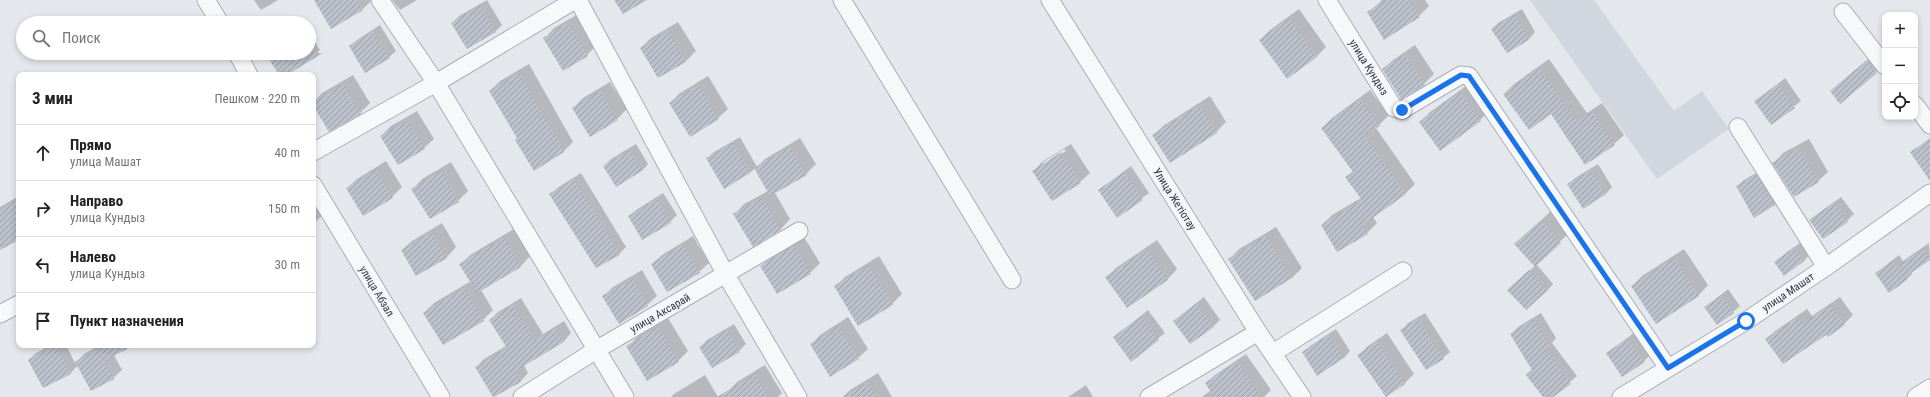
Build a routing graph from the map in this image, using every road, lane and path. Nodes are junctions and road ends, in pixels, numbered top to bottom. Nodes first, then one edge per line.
1 (206, 0) edge
2 (380, 0) edge
3 (576, 0) edge
4 (842, 0) edge
5 (1050, 0) edge
6 (1328, 0) edge
7 (1843, 12) dead end
8 (216, 16) edge
9 (241, 60) edge
10 (1882, 62) edge
11 (247, 72) edge
12 (436, 83) junction
13 (1918, 109) edge
14 (1930, 125) edge
15 (1738, 127) dead end
16 (316, 150) edge
17 (316, 190) edge
18 (1930, 193) edge
19 (799, 231) dead end
20 (1826, 267) junction
21 (1403, 272) dead end
22 (726, 275) junction
23 (1012, 280) dead end
24 (16, 306) edge
25 (0, 314) edge
26 (1258, 332) junction
27 (596, 350) junction
28 (1273, 353) junction
29 (1668, 368) junction
30 (1930, 388) edge
31 (441, 397) edge
32 (522, 397) edge
33 (625, 397) edge
34 (798, 397) edge
35 (1149, 397) edge
36 (1302, 397) edge
37 (1621, 397) edge
38 (1916, 397) edge

1 - 8 street
2 - 12 street
3 - 12 street
3 - 22 street
4 - 23 street
5 - 26 street, Улица Жетіотау
6 - 29 street, улица Кундыз
7 - 10 street
9 - 11 street
12 - 16 street
12 - 27 street
13 - 14 street
15 - 20 street
17 - 31 street, улица Абзал
18 - 20 street, улица Машат
19 - 22 street, улица Аксарай
20 - 29 street, улица Машат
21 - 28 street
22 - 27 street, улица Аксарай
22 - 34 street
24 - 25 street
26 - 28 street, Улица Жетіотау
26 - 35 street
27 - 32 street, улица Аксарай
27 - 33 street
28 - 36 street, Улица Жетіотау
29 - 37 street, улица Машат
30 - 38 street

